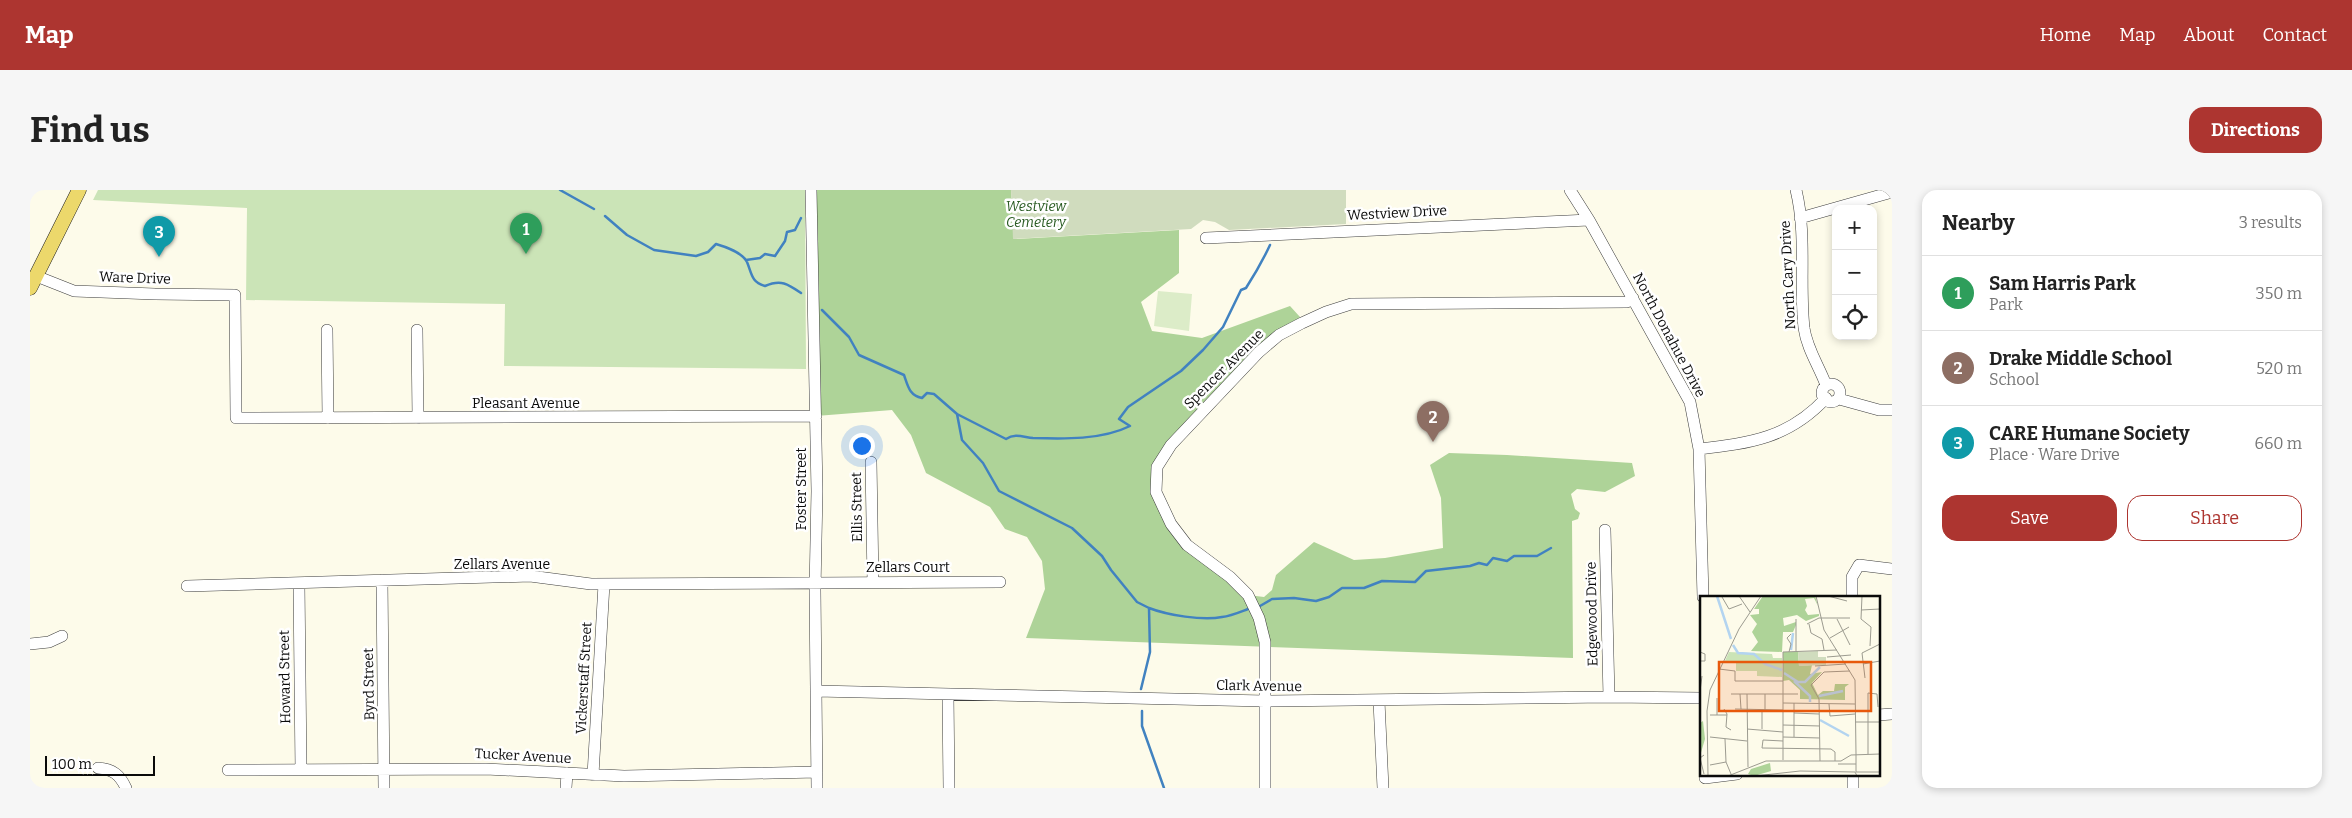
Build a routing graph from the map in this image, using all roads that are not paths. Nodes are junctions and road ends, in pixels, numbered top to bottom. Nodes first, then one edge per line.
1 (79, 190) edge
2 (811, 190) edge
3 (1570, 190) edge
4 (1796, 190) edge
5 (1892, 192) edge
6 (1800, 218) junction
7 (1589, 220) junction
8 (1206, 238) dead end
9 (33, 282) edge
10 (1633, 298) junction
11 (327, 330) dead end
12 (418, 330) dead end
13 (1826, 385) junction
14 (1826, 398) junction
15 (1839, 399) junction
16 (1892, 410) edge
17 (816, 416) junction
18 (236, 418) joint
19 (328, 418) junction
20 (418, 418) junction
21 (1699, 450) junction
22 (871, 462) dead end
23 (1605, 530) dead end
24 (1892, 569) edge
25 (382, 580) junction
26 (816, 582) junction
27 (874, 582) junction
28 (1000, 582) dead end
29 (299, 584) junction
30 (604, 584) junction
31 (187, 586) dead end
32 (1703, 596) edge
33 (1852, 596) edge
34 (62, 636) dead end
35 (30, 644) edge
36 (816, 691) junction
37 (948, 695) junction
38 (1609, 697) junction
39 (1700, 698) edge
40 (1265, 701) junction
41 (1379, 701) junction
42 (98, 768) dead end
43 (385, 768) junction
44 (228, 770) dead end
45 (301, 770) junction
46 (817, 772) junction
47 (567, 773) junction
48 (593, 775) junction
49 (1726, 776) edge
50 (1705, 780) edge
51 (126, 788) edge
52 (384, 788) edge
53 (566, 788) edge
54 (817, 788) edge
55 (949, 788) edge
56 (1265, 788) edge
57 (1383, 788) edge

1 - 9 main road
2 - 17 street, Foster Street
3 - 7 street, North Donahue Drive
4 - 6 street, North Cary Drive
5 - 6 street
6 - 13 street, North Cary Drive
7 - 8 street, Westview Drive
7 - 10 street, North Donahue Drive
9 - 18 street, Ware Drive
10 - 21 street, North Donahue Drive
10 - 40 street, Spencer Avenue
11 - 19 street
12 - 20 street
13 - 14 street
13 - 15 street
14 - 15 street
14 - 21 street
15 - 16 street
17 - 20 street, Pleasant Avenue
17 - 26 street, Foster Street
18 - 19 street, Pleasant Avenue
19 - 20 street, Pleasant Avenue
21 - 32 street, North Donahue Drive
22 - 27 street, Ellis Street
23 - 38 street, Edgewood Drive
24 - 33 street
25 - 29 street, Zellars Avenue
25 - 30 street, Zellars Avenue
25 - 43 street, Byrd Street
26 - 27 street, Zellars Court
26 - 30 street, Zellars Avenue
26 - 36 street, Foster Street
27 - 28 street, Zellars Court
29 - 31 street, Zellars Avenue
29 - 45 street, Howard Street
30 - 48 street, Vickerstaff Street
34 - 35 street
36 - 37 street, Clark Avenue
36 - 46 street, Foster Street
37 - 40 street, Clark Avenue
37 - 55 street
38 - 39 street, Clark Avenue
38 - 41 street, Clark Avenue
40 - 41 street, Clark Avenue
40 - 56 street, Spencer Avenue
41 - 57 street
42 - 51 street
43 - 45 street, Tucker Avenue
43 - 47 street, Tucker Avenue
43 - 52 street, Byrd Street
44 - 45 street, Tucker Avenue
46 - 48 street, Tucker Avenue
46 - 54 street, Foster Street
47 - 48 street, Tucker Avenue
47 - 53 street
49 - 50 street

